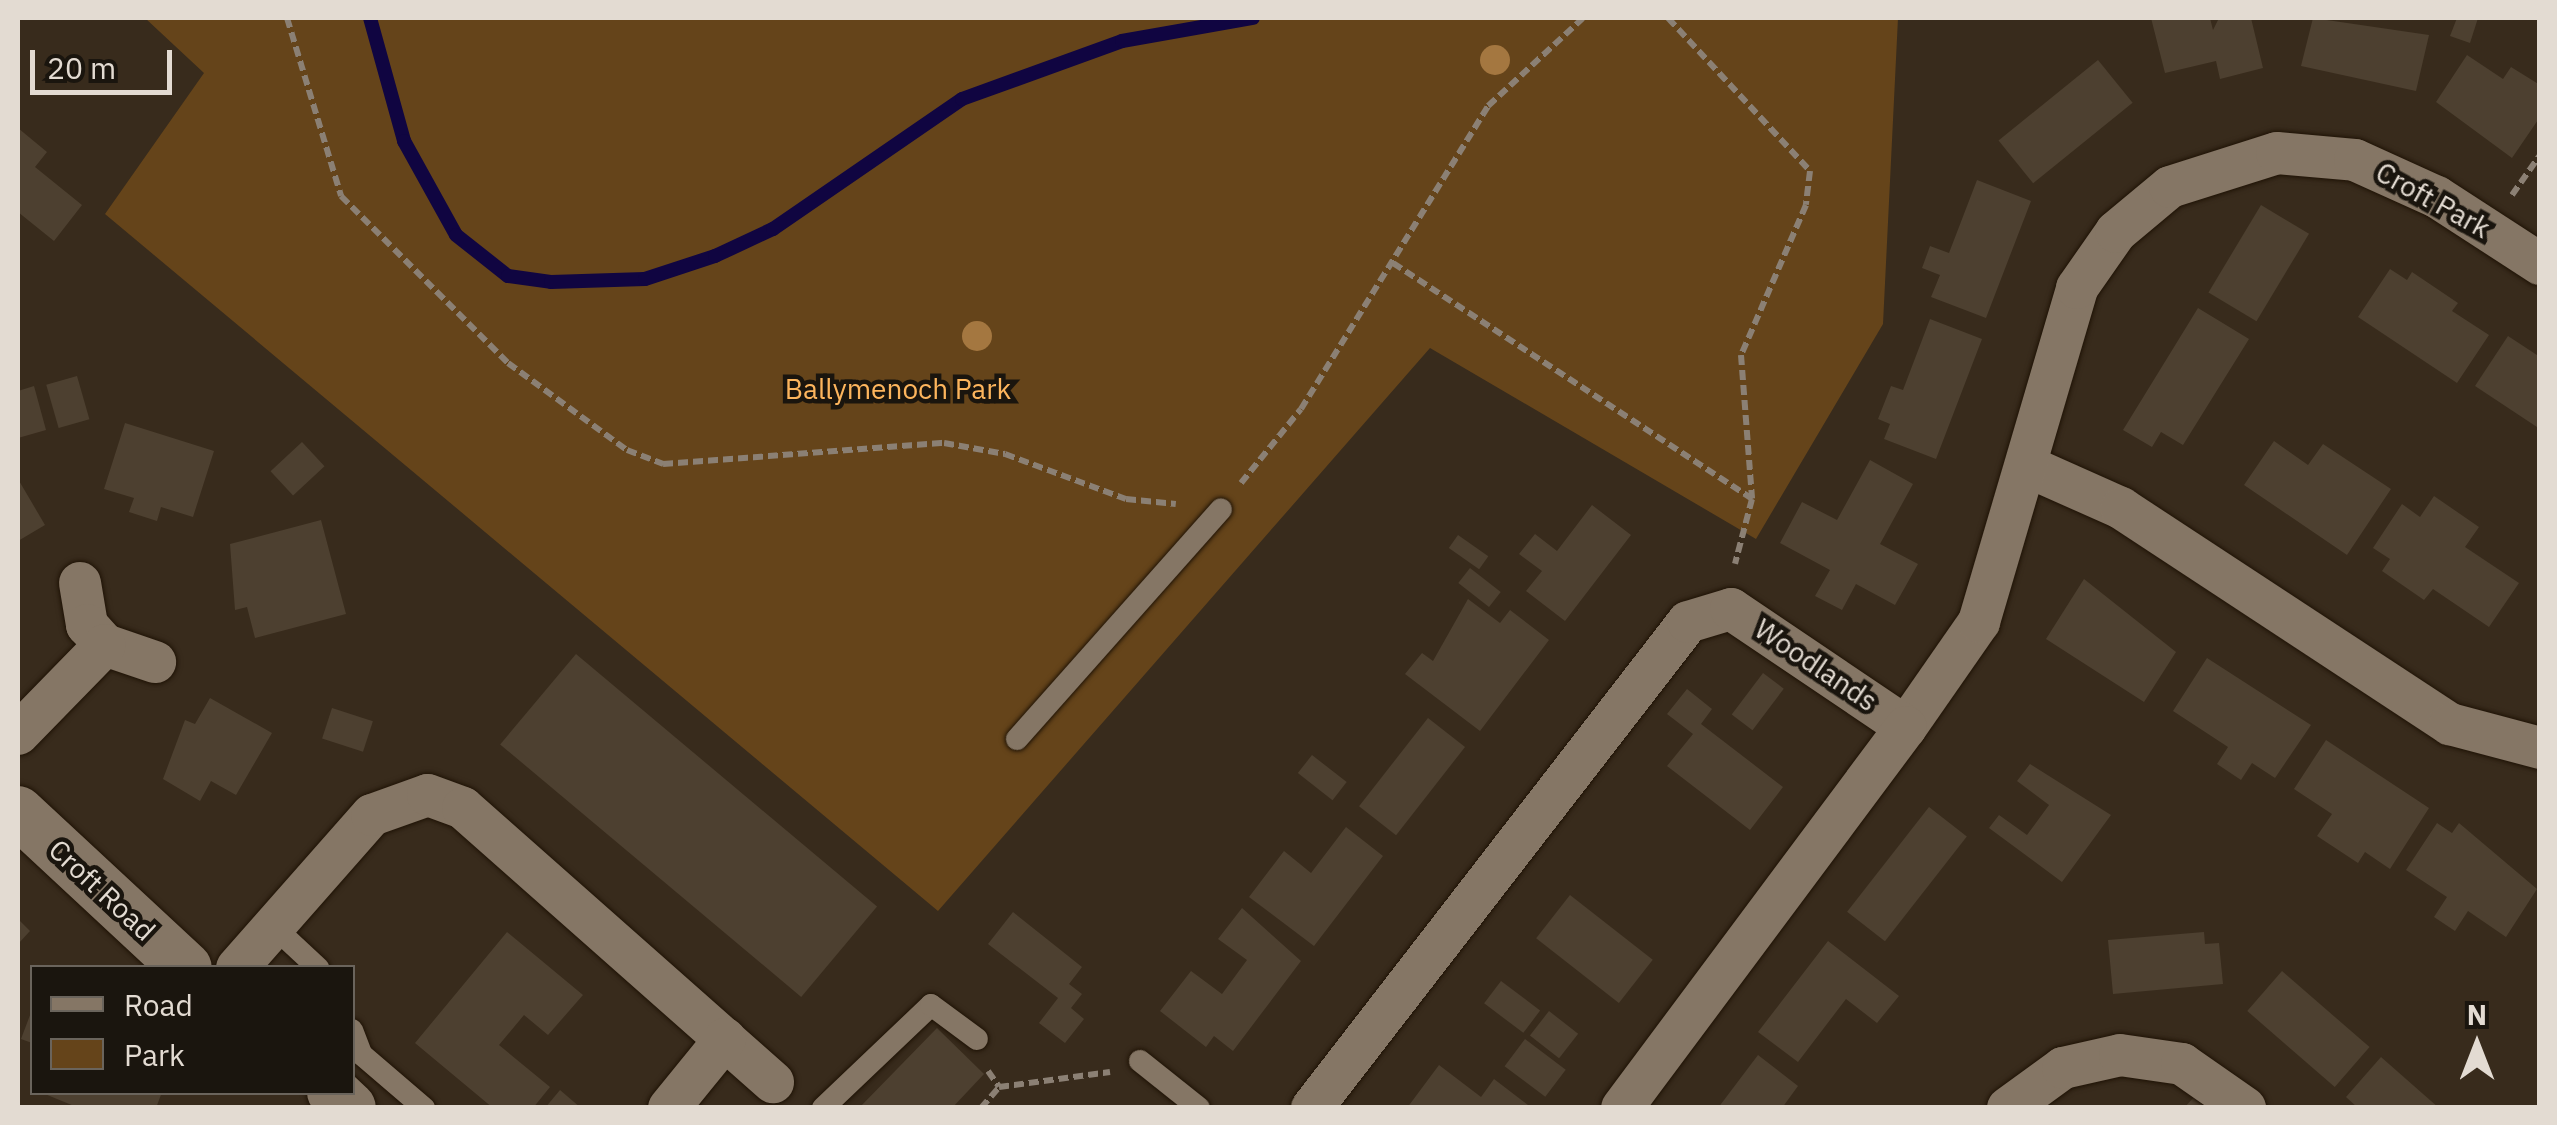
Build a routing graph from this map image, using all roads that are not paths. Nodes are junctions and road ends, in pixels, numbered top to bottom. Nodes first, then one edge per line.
1 (2540, 264) edge
2 (2028, 467) junction
3 (1221, 509) road end
4 (80, 582) dead end
5 (104, 645) junction
6 (155, 662) dead end
7 (1906, 727) junction
8 (18, 734) edge
9 (1017, 739) dead end
10 (2540, 748) edge
11 (18, 812) edge
12 (273, 926) junction
13 (183, 965) edge
14 (239, 965) edge
15 (315, 965) edge
16 (355, 1038) edge
17 (725, 1039) junction
18 (976, 1039) road end
19 (1140, 1061) road end
20 (773, 1082) dead end
21 (424, 1108) edge
22 (669, 1108) edge
23 (823, 1108) edge
24 (1199, 1108) edge
25 (1312, 1108) edge
26 (1622, 1108) edge
27 (2008, 1108) edge
28 (2245, 1108) edge

1 - 2 street, Croft Park
2 - 7 street, Croft Park
2 - 10 street
3 - 9 lane
4 - 5 street
5 - 6 street
5 - 8 street
7 - 25 street, Woodlands
7 - 26 street, Woodlands
11 - 13 street, Croft Road
12 - 14 street
12 - 15 lane
12 - 17 street
16 - 21 lane
17 - 20 street
17 - 22 street
18 - 23 lane
19 - 24 lane
27 - 28 street

